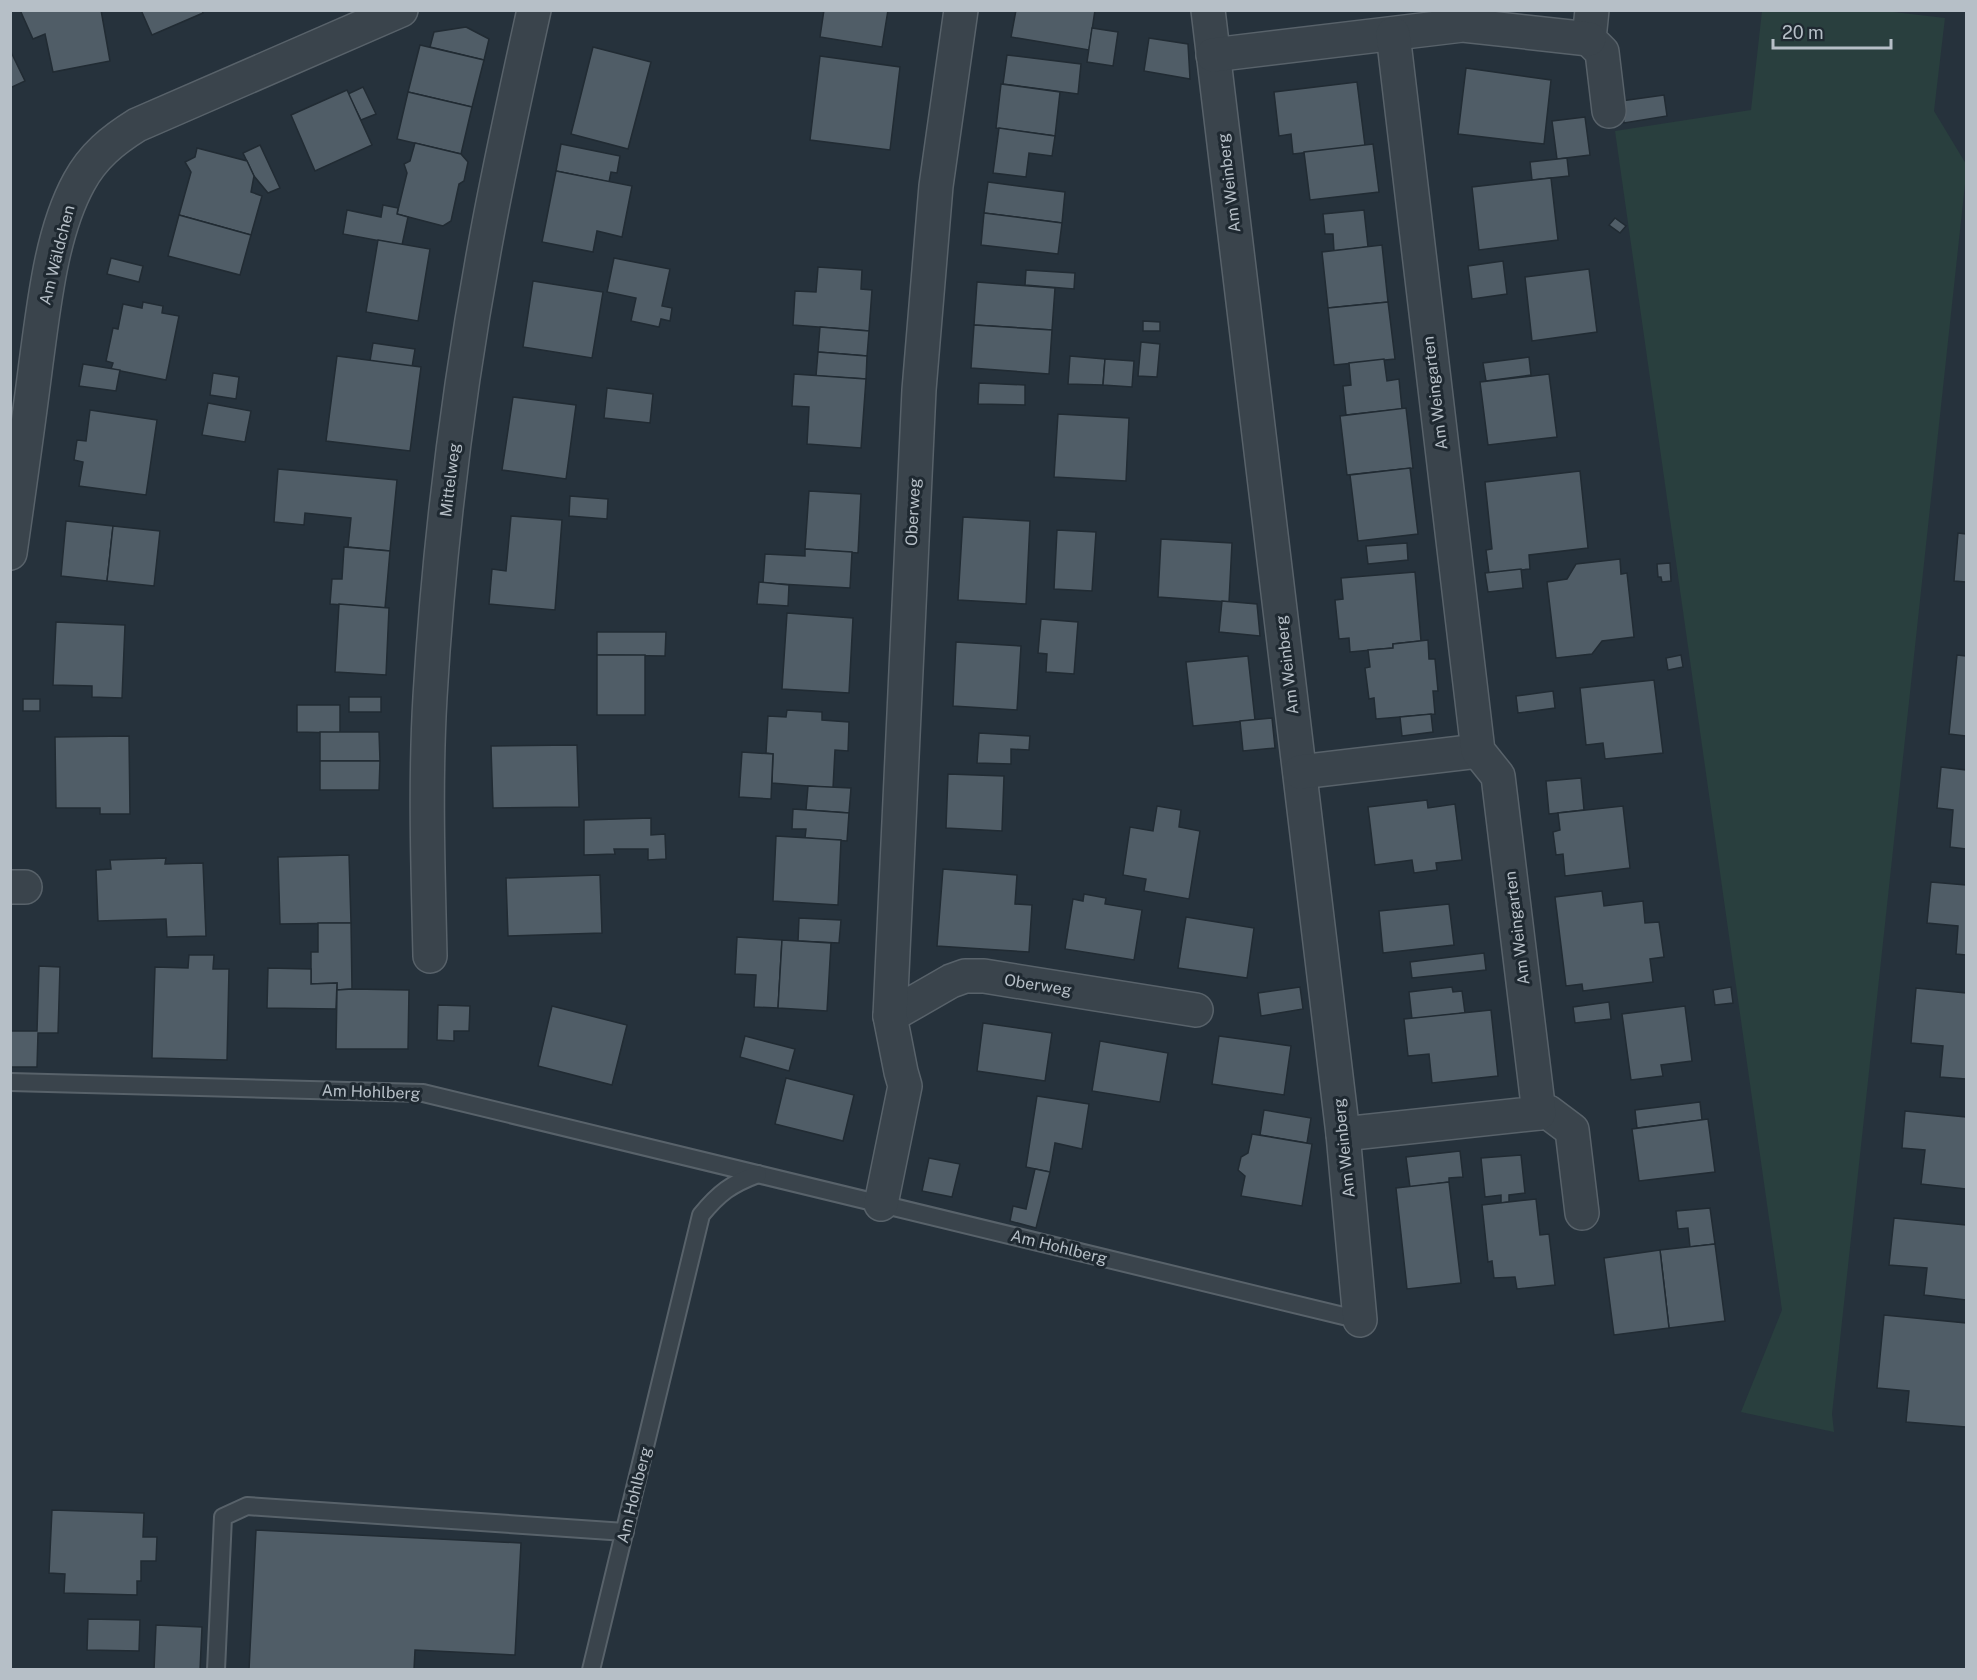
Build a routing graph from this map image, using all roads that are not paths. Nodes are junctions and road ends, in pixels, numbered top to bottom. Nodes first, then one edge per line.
1 (401, 10) edge
2 (534, 10) edge
3 (961, 10) edge
4 (1208, 10) edge
5 (1591, 25) edge
6 (1393, 34) junction
7 (1213, 55) junction
8 (1609, 111) dead end
9 (10, 553) edge
10 (1478, 751) junction
11 (1300, 772) junction
12 (430, 956) dead end
13 (1196, 1010) dead end
14 (890, 1016) junction
15 (10, 1082) edge
16 (1539, 1113) junction
17 (1343, 1134) junction
18 (758, 1174) junction
19 (880, 1204) junction
20 (1582, 1213) dead end
21 (1360, 1320) joint
22 (625, 1532) junction
23 (216, 1670) edge
24 (591, 1670) edge

1 - 9 street, Am Wäldchen
2 - 12 street, Mittelweg
3 - 14 street, Oberweg
4 - 7 street, Am Weinberg
5 - 6 street
5 - 8 street
6 - 7 street
6 - 10 street, Am Weingarten
7 - 11 street, Am Weinberg
10 - 11 street
10 - 16 street, Am Weingarten
11 - 17 street, Am Weinberg
13 - 14 street, Oberweg
14 - 19 street, Oberweg
15 - 18 lane, Am Hohlberg
16 - 17 street
16 - 20 street
17 - 21 street, Am Weinberg
18 - 19 lane, Am Hohlberg
18 - 22 lane, Am Hohlberg
19 - 21 lane, Am Hohlberg
22 - 23 lane
22 - 24 lane, Am Hohlberg

